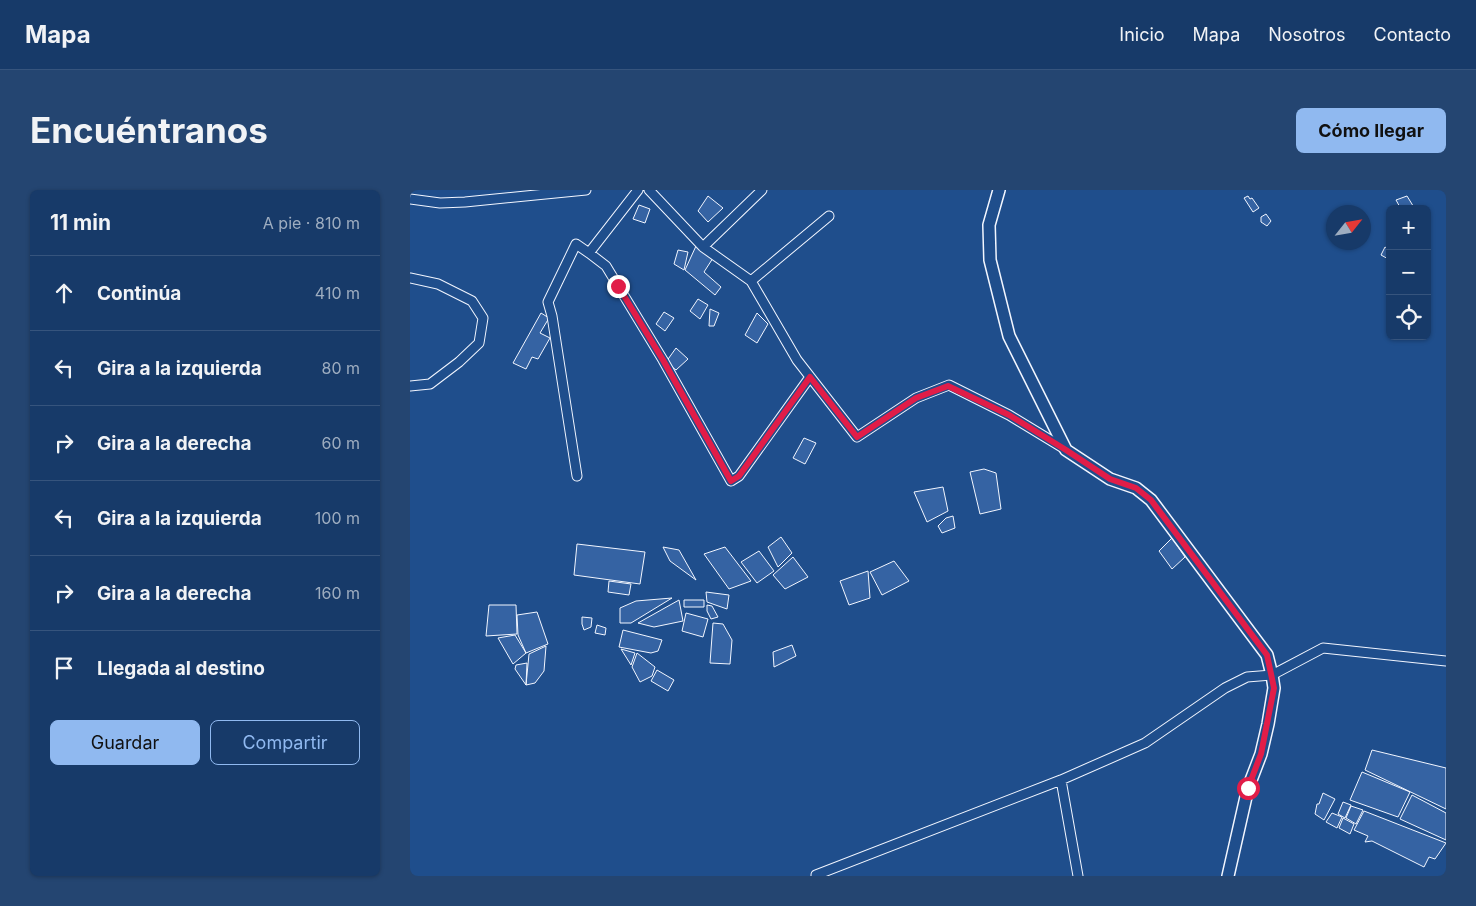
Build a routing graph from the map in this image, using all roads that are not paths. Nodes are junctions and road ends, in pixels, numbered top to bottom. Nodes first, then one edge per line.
1 (586, 190) edge
2 (638, 190) edge
3 (648, 190) edge
4 (762, 190) edge
5 (999, 190) edge
6 (410, 199) edge
7 (829, 216) dead end
8 (703, 247) junction
9 (589, 253) junction
10 (410, 278) edge
11 (752, 281) junction
12 (810, 377) junction
13 (410, 386) edge
14 (1066, 450) junction
15 (577, 476) dead end
16 (1446, 661) edge
17 (1272, 675) junction
18 (1061, 780) junction
19 (816, 876) edge
20 (1078, 876) edge
21 (1228, 876) edge

1 - 6 street
2 - 9 street
3 - 8 street
4 - 8 street
5 - 14 street
7 - 11 street
8 - 11 street
9 - 12 street
9 - 15 street
10 - 13 street
11 - 12 street
12 - 14 street
14 - 17 street
16 - 17 street
17 - 18 street
17 - 21 street
18 - 19 street
18 - 20 street

